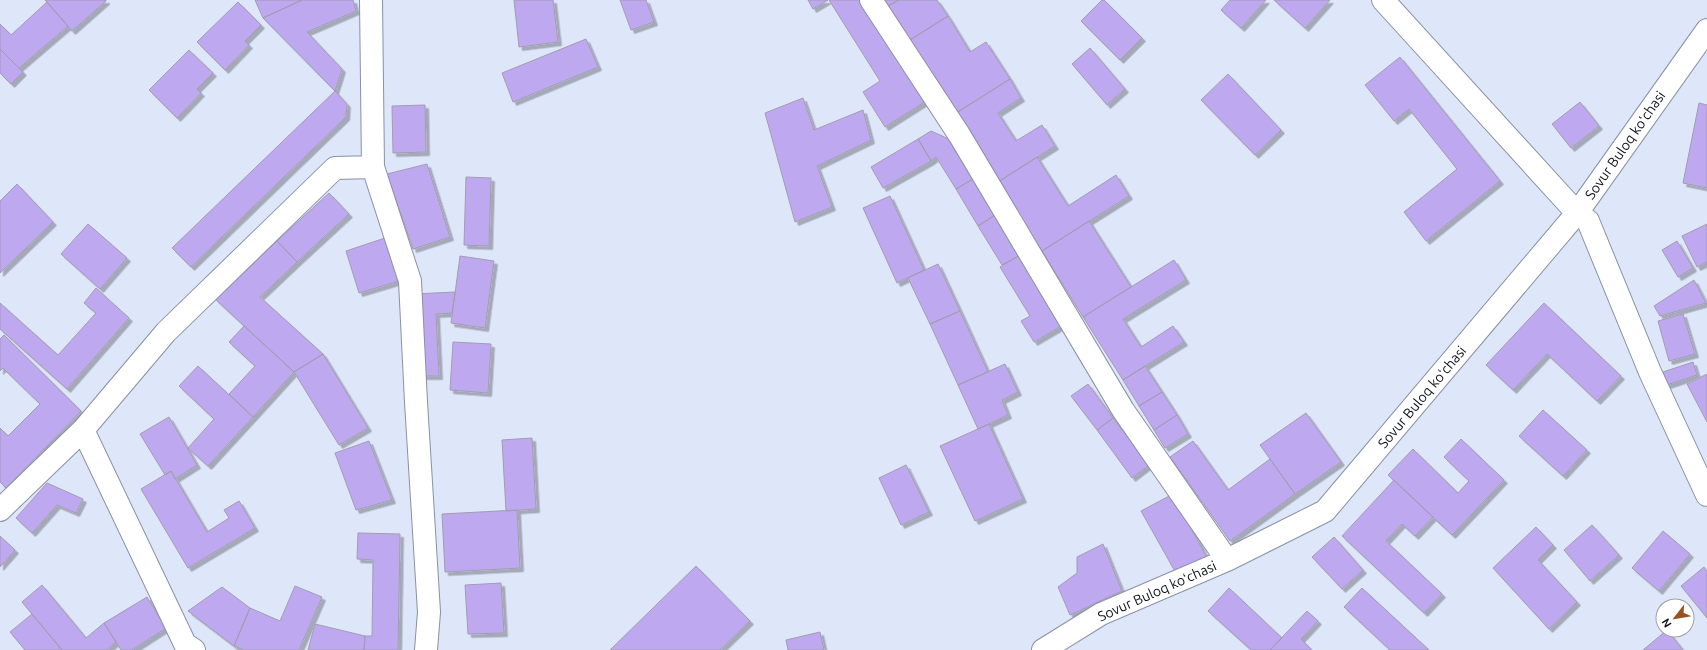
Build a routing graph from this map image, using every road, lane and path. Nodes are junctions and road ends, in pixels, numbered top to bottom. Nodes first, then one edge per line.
1 (371, 0) edge
2 (871, 0) edge
3 (1383, 0) edge
4 (1707, 30) edge
5 (374, 166) junction
6 (1577, 213) junction
7 (83, 430) junction
8 (1707, 496) edge
9 (0, 510) edge
10 (1227, 560) junction
11 (194, 650) edge
12 (426, 650) edge
13 (1043, 650) edge

1 - 5 street
2 - 10 street
3 - 6 street
4 - 6 street, Sovur Buloq koʻchasi
5 - 7 street
5 - 12 street
6 - 8 street
6 - 10 street, Sovur Buloq koʻchasi
7 - 9 street
7 - 11 street
10 - 13 street, Sovur Buloq koʻchasi

